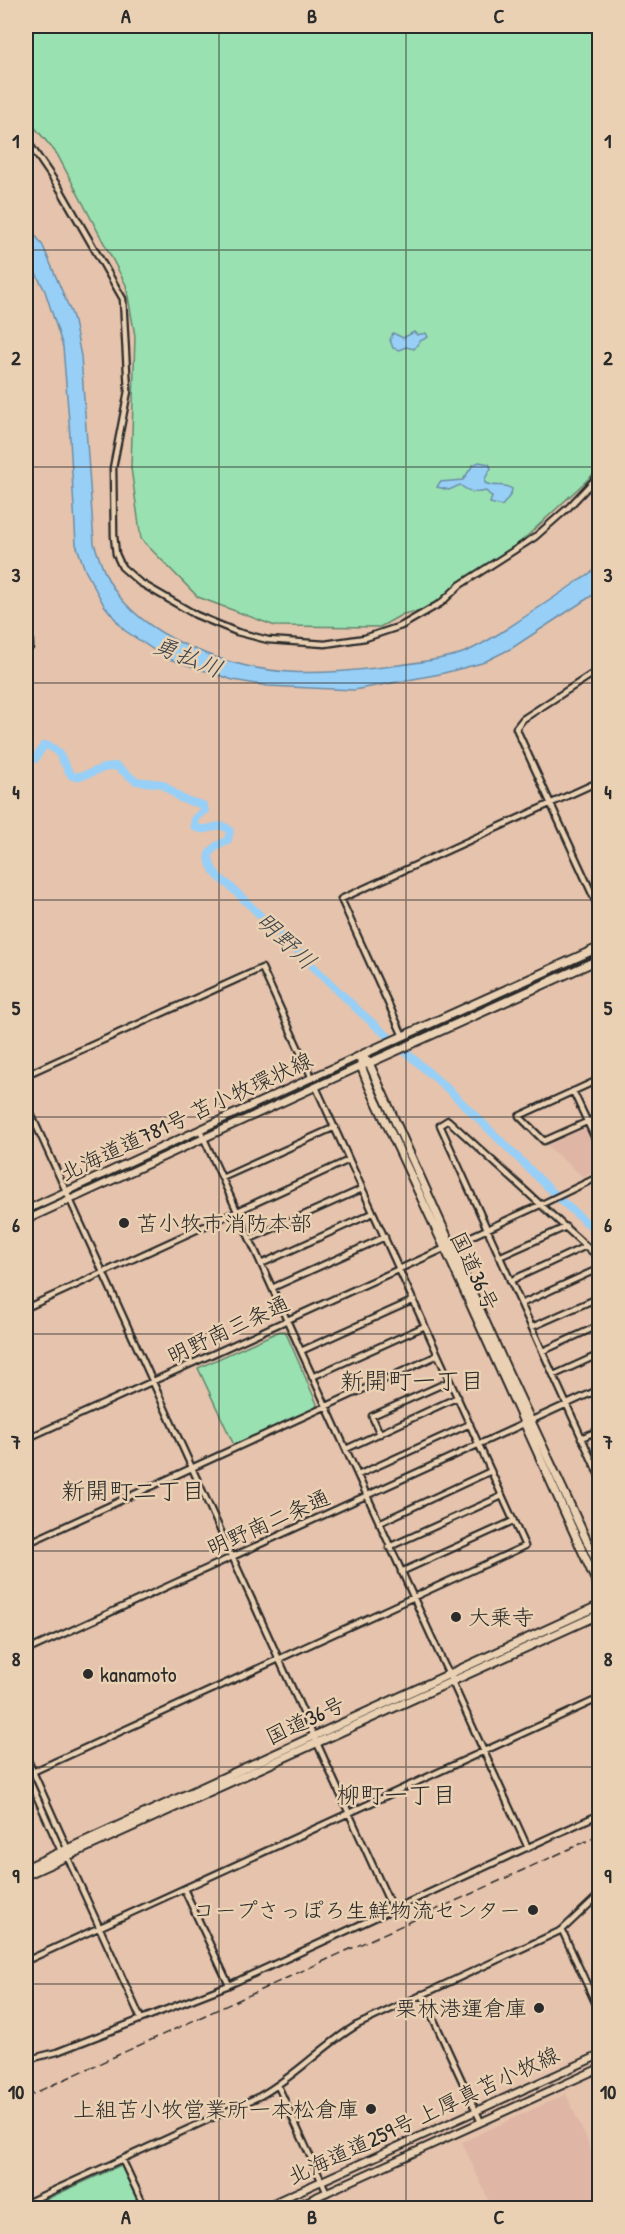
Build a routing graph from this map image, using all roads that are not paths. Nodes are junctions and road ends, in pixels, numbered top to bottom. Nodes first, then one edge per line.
1 (26, 139) edge
2 (600, 474) edge
3 (26, 569) edge
4 (26, 648) edge
5 (600, 669) edge
6 (600, 781) edge
7 (550, 804) junction
8 (600, 910) edge
9 (600, 947) edge
10 (600, 959) edge
11 (400, 1038) junction
12 (361, 1055) junction
13 (369, 1063) junction
14 (361, 1066) junction
15 (26, 1075) edge
16 (312, 1078) junction
17 (600, 1079) edge
18 (316, 1087) junction
19 (573, 1091) junction
20 (26, 1103) edge
21 (28, 1115) edge
22 (600, 1116) edge
23 (587, 1122) junction
24 (335, 1127) junction
25 (200, 1130) junction
26 (204, 1139) junction
27 (600, 1149) edge
28 (349, 1160) junction
29 (600, 1176) edge
30 (222, 1178) junction
31 (362, 1189) junction
32 (67, 1191) junction
33 (71, 1199) junction
34 (540, 1205) junction
35 (26, 1210) edge
36 (236, 1211) junction
37 (374, 1213) junction
38 (26, 1220) edge
39 (566, 1227) junction
40 (486, 1229) junction
41 (385, 1237) junction
42 (250, 1239) junction
43 (586, 1246) junction
44 (448, 1247) junction
45 (499, 1257) junction
46 (600, 1259) edge
47 (261, 1264) junction
48 (600, 1268) edge
49 (399, 1269) junction
50 (103, 1272) junction
51 (510, 1281) junction
52 (272, 1288) junction
53 (600, 1297) edge
54 (414, 1300) junction
55 (521, 1304) junction
56 (26, 1308) edge
57 (286, 1320) junction
58 (425, 1326) junction
59 (600, 1326) edge
60 (532, 1327) junction
61 (301, 1351) junction
62 (543, 1351) junction
63 (600, 1354) edge
64 (438, 1355) junction
65 (554, 1375) junction
66 (312, 1377) junction
67 (450, 1381) junction
68 (152, 1382) junction
69 (600, 1389) edge
70 (458, 1397) junction
71 (566, 1404) junction
72 (327, 1407) junction
73 (527, 1422) junction
74 (470, 1424) junction
75 (600, 1430) edge
76 (380, 1434) junction
77 (581, 1438) junction
78 (26, 1439) edge
79 (479, 1444) junction
80 (346, 1449) junction
81 (600, 1460) edge
82 (592, 1463) junction
83 (193, 1468) junction
84 (491, 1471) junction
85 (358, 1475) junction
86 (600, 1478) edge
87 (366, 1496) junction
88 (502, 1496) junction
89 (513, 1521) junction
90 (379, 1523) junction
91 (26, 1544) edge
92 (389, 1547) junction
93 (232, 1556) junction
94 (600, 1569) edge
95 (400, 1572) junction
96 (600, 1590) edge
97 (413, 1598) junction
98 (600, 1605) edge
99 (600, 1614) edge
100 (26, 1651) edge
101 (279, 1659) junction
102 (450, 1678) junction
103 (600, 1698) edge
104 (316, 1739) junction
105 (483, 1752) junction
106 (26, 1756) edge
107 (33, 1772) junction
108 (26, 1774) edge
109 (349, 1813) junction
110 (600, 1814) edge
111 (528, 1848) junction
112 (66, 1852) junction
113 (26, 1868) edge
114 (26, 1875) edge
115 (184, 1889) junction
116 (600, 1894) edge
117 (393, 1910) junction
118 (100, 1927) junction
119 (562, 1930) junction
120 (26, 1961) edge
121 (229, 1985) junction
122 (422, 1994) junction
123 (600, 2013) edge
124 (141, 2019) junction
125 (600, 2055) edge
126 (26, 2060) edge
127 (600, 2068) edge
128 (278, 2086) junction
129 (476, 2111) junction
130 (481, 2122) junction
131 (122, 2159) junction
132 (322, 2182) junction
133 (327, 2193) junction
134 (26, 2203) edge
135 (145, 2208) edge
136 (262, 2208) edge
137 (292, 2208) edge

1 - 2 street
3 - 4 street
5 - 7 street
6 - 7 street
7 - 8 street
7 - 11 street
9 - 11 highway
10 - 13 highway
11 - 12 highway
12 - 13 highway
12 - 14 highway, 国道36号
12 - 16 main road, 北海道道781号 苫小牧環状線
13 - 14 highway
13 - 44 highway, 国道36号
14 - 18 main road, 北海道道781号 苫小牧環状線
14 - 44 highway, 国道36号
15 - 16 street
16 - 25 main road, 北海道道781号 苫小牧環状線
17 - 19 street
18 - 24 street
18 - 26 main road, 北海道道781号 苫小牧環状線
19 - 23 street
19 - 23 street
20 - 21 street
21 - 32 street
22 - 23 street
23 - 27 street
24 - 28 street
24 - 30 street
25 - 26 street
25 - 32 main road, 北海道道781号 苫小牧環状線
26 - 30 street
26 - 33 main road, 北海道道781号 苫小牧環状線
28 - 31 street
28 - 36 street
29 - 34 street, 明野南三条通
30 - 36 street
31 - 37 street
31 - 42 street
32 - 33 street
32 - 35 main road, 北海道道781号 苫小牧環状線
33 - 38 main road, 北海道道781号 苫小牧環状線
33 - 50 street
34 - 39 street
34 - 40 street, 明野南三条通
34 - 40 street
36 - 42 street
36 - 50 street
37 - 41 street
37 - 47 street
39 - 43 street
39 - 45 street
40 - 44 street, 明野南三条通
40 - 45 street
41 - 49 street
41 - 52 street
42 - 47 street
43 - 46 street
43 - 51 street
44 - 49 street, 明野南三条通
44 - 73 highway, 国道36号
45 - 51 street
47 - 52 street
48 - 55 street
49 - 54 street
49 - 57 street, 明野南三条通
50 - 56 street
50 - 68 street
51 - 55 street
52 - 57 street
53 - 60 street
54 - 58 street
54 - 61 street
55 - 60 street
57 - 61 street
57 - 68 street, 明野南三条通
58 - 64 street
58 - 66 street
59 - 62 street
60 - 62 street
61 - 66 street
62 - 65 street
63 - 65 street
64 - 67 street
64 - 72 street
65 - 71 street
66 - 72 street
67 - 70 street
67 - 76 street
68 - 78 street, 明野南三条通
68 - 83 street
69 - 71 street, 明野南二条通
70 - 74 street
70 - 76 street
71 - 73 street, 明野南二条通
71 - 77 street
72 - 80 street
72 - 83 street
73 - 79 street, 明野南二条通
73 - 94 highway, 国道36号
73 - 96 highway, 国道36号
74 - 79 street
74 - 85 street
75 - 77 street
76 - 80 street
77 - 82 street
79 - 84 street
79 - 87 street, 明野南二条通
80 - 85 street
81 - 82 street
82 - 86 street
83 - 91 street
83 - 93 street
84 - 88 street
84 - 90 street
85 - 87 street
87 - 90 street
87 - 93 street, 明野南二条通
88 - 89 street
88 - 92 street
89 - 95 street
89 - 97 street
90 - 92 street
92 - 95 street
93 - 100 street, 明野南二条通
93 - 101 street
95 - 97 street
97 - 101 street
97 - 102 street
98 - 102 highway, 国道36号
99 - 102 highway, 国道36号
101 - 104 street
101 - 107 street
102 - 104 highway, 国道36号
102 - 105 street
103 - 105 street
104 - 109 street
104 - 112 highway, 国道36号
105 - 109 street
105 - 111 street
106 - 107 street
107 - 108 street
107 - 112 street
108 - 112 street
109 - 115 street
109 - 117 street
110 - 111 street
111 - 117 street
112 - 113 highway, 国道36号
112 - 114 highway, 国道36号
112 - 118 street
115 - 118 street
115 - 121 street
116 - 119 street
117 - 121 street
118 - 120 street
118 - 124 street
119 - 122 street
119 - 123 street
121 - 124 street
122 - 128 street
122 - 129 street
124 - 126 street
125 - 129 main road, 北海道道259号 上厚真苫小牧線
127 - 130 main road, 北海道道259号 上厚真苫小牧線
128 - 131 street
128 - 132 street
129 - 130 street
129 - 132 main road, 北海道道259号 上厚真苫小牧線
130 - 133 main road, 北海道道259号 上厚真苫小牧線
131 - 134 street
131 - 135 street
132 - 133 street
132 - 136 main road, 北海道道259号 上厚真苫小牧線
133 - 137 main road, 北海道道259号 上厚真苫小牧線

